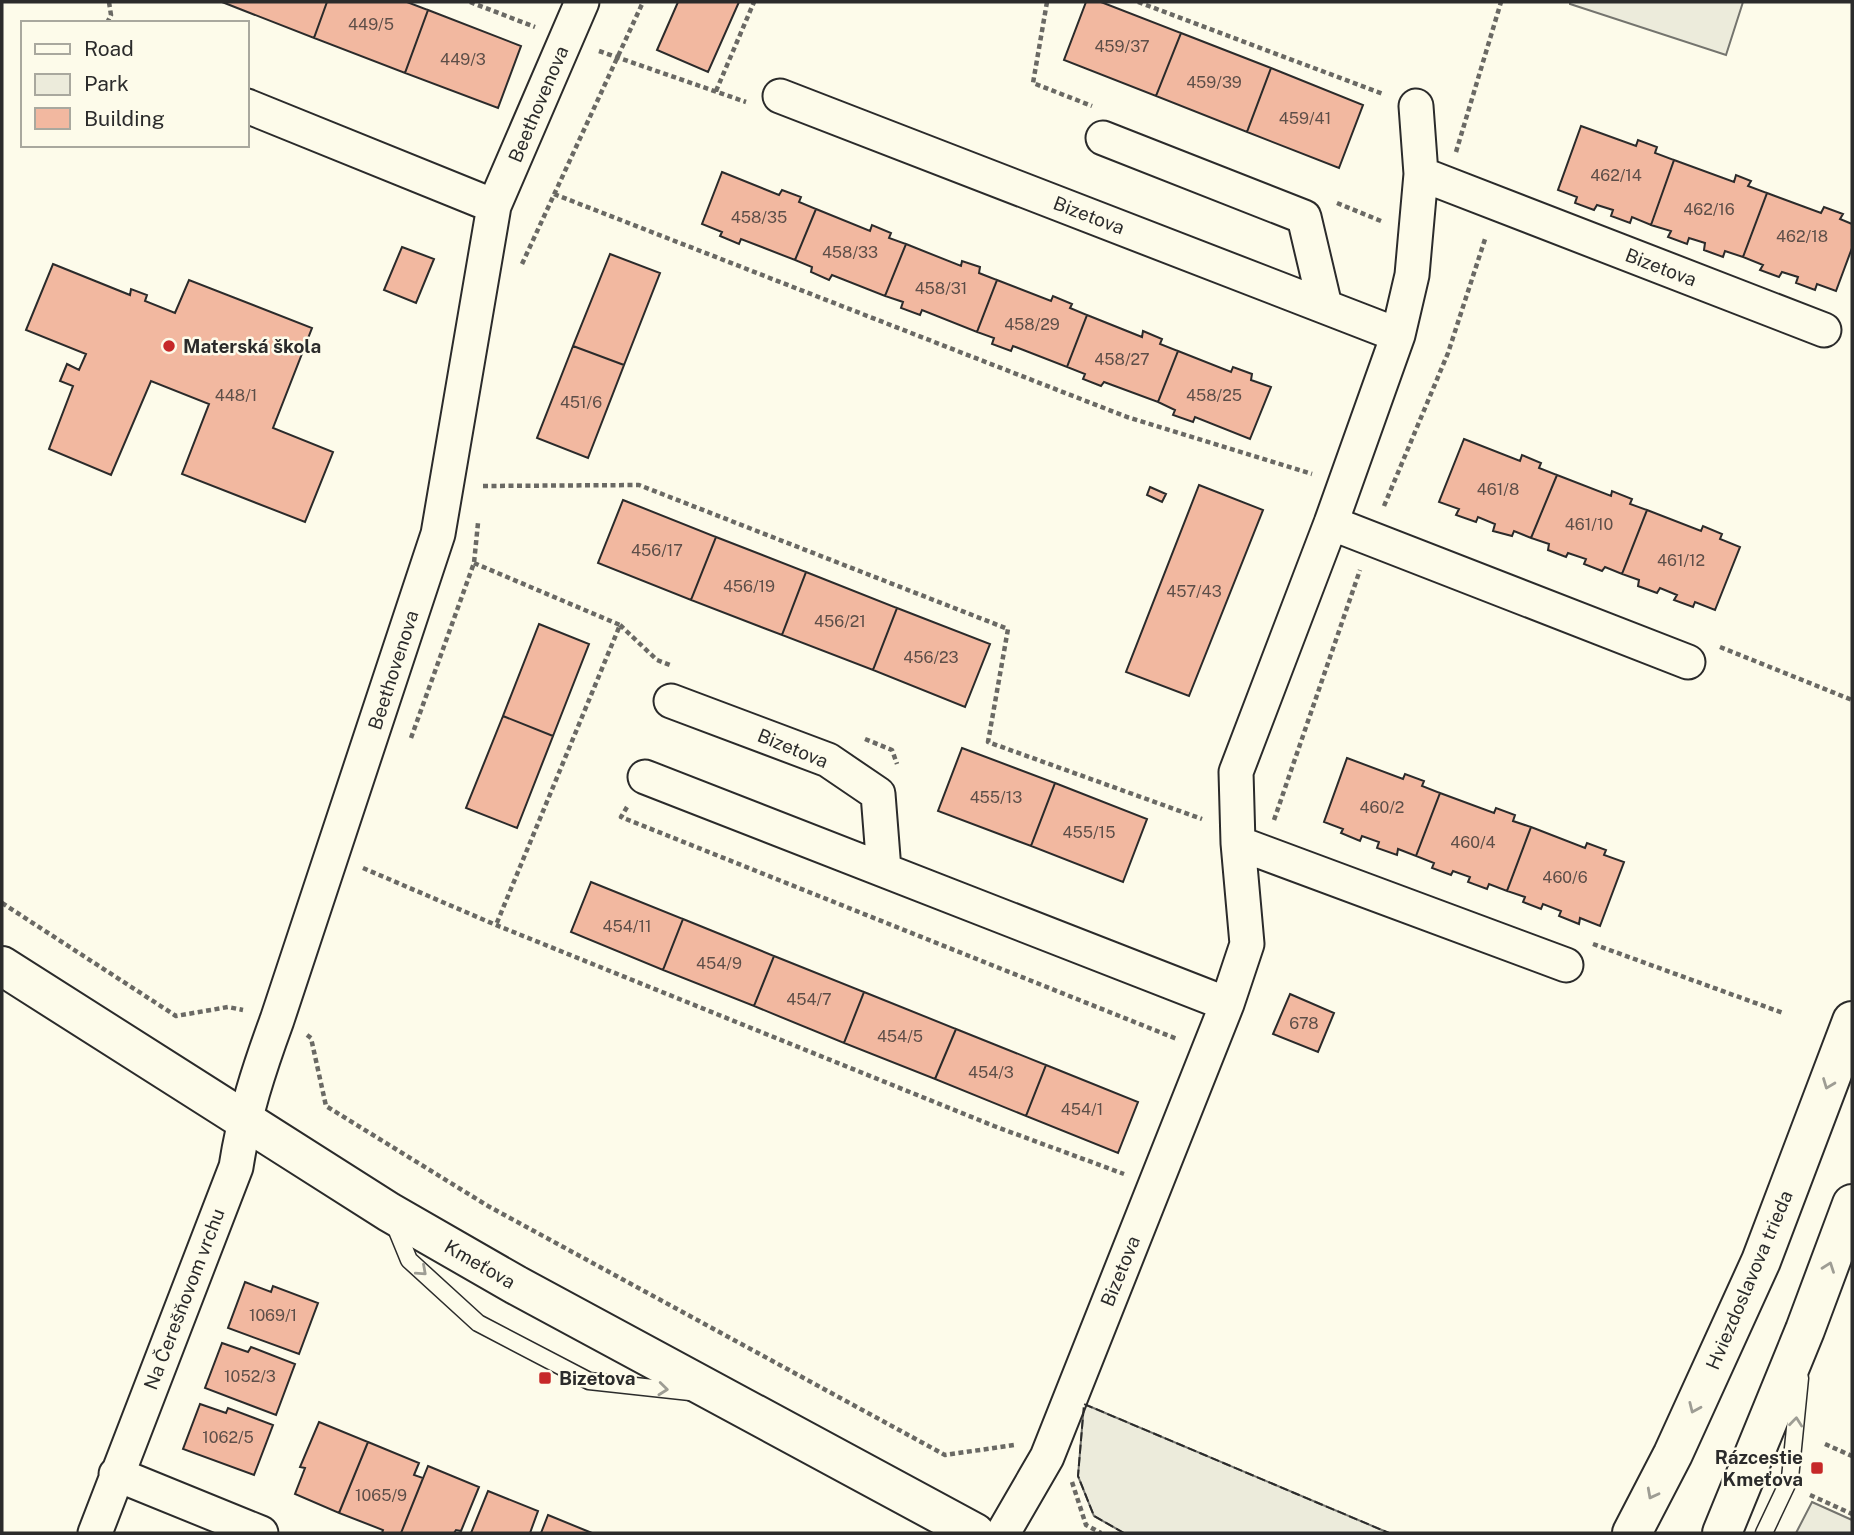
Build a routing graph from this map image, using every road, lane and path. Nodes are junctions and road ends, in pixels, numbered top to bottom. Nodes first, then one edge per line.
1 (109, 2) edge
2 (470, 2) edge
3 (582, 2) edge
4 (754, 2) edge
5 (1138, 2) edge
6 (1501, 2) edge
7 (108, 21) edge
8 (566, 39) junction
9 (716, 91) junction
10 (780, 96) joint
11 (248, 106) edge
12 (1416, 106) joint
13 (1103, 138) dead end
14 (1452, 146) dead end
15 (1421, 174) junction
16 (554, 194) dead end
17 (1497, 204) junction
18 (494, 206) junction
19 (1325, 306) junction
20 (1824, 330) dead end
21 (1398, 335) junction
22 (1321, 477) dead end
23 (483, 486) dead end
24 (1383, 507) dead end
25 (1331, 523) junction
26 (474, 563) dead end
27 (1688, 662) dead end
28 (671, 701) dead end
29 (645, 777) joint
30 (1226, 833) junction
31 (331, 858) junction
32 (884, 870) junction
33 (2, 903) edge
34 (496, 925) junction
35 (1566, 965) dead end
36 (2, 966) edge
37 (1227, 1004) junction
38 (254, 1011) dead end
39 (1852, 1021) edge
40 (304, 1033) dead end
41 (1178, 1040) dead end
42 (243, 1121) junction
43 (1155, 1185) junction
44 (1852, 1205) edge
45 (389, 1212) junction
46 (1805, 1330) junction
47 (716, 1394) junction
48 (1024, 1444) dead end
49 (1825, 1444) dead end
50 (1852, 1456) edge
51 (116, 1474) junction
52 (1071, 1480) dead end
53 (1806, 1493) dead end
54 (1852, 1514) edge
55 (94, 1533) edge
56 (261, 1533) edge
57 (975, 1533) edge
58 (1003, 1533) edge
59 (1101, 1533) edge
60 (1632, 1533) edge
61 (1722, 1533) edge
62 (1763, 1533) edge

1 - 7 path
2 - 8 path
3 - 8 street, Beethovenova
4 - 9 path
5 - 12 path
6 - 14 path
8 - 9 path
8 - 18 street, Beethovenova
9 - 10 path
10 - 19 street, Bizetova
11 - 18 street
12 - 15 street, Bizetova
13 - 19 street
15 - 17 street, Bizetova
15 - 21 street, Bizetova
16 - 22 path
17 - 20 street, Bizetova
17 - 24 path
18 - 31 street, Beethovenova
19 - 21 street, Bizetova
21 - 25 street, Bizetova
23 - 30 path
25 - 27 street
25 - 30 street, Bizetova
26 - 34 path
28 - 32 street, Bizetova
29 - 32 street
29 - 41 path
30 - 35 street
30 - 37 street, Bizetova
31 - 34 path
31 - 42 street, Beethovenova
32 - 37 street
33 - 38 path
34 - 43 path
36 - 42 street, Kmeťova
37 - 43 street, Bizetova
39 -> 60 street, Hviezdoslavova trieda
40 - 48 path
42 - 45 street, Kmeťova
42 - 51 street, Na Čerešňovom vrchu
43 - 58 street, Bizetova
46 -> 44 street
45 - 47 street, Kmeťova
45 -> 47 lane
46 - 61 street
62 -> 46 lane
47 - 57 street, Kmeťova
49 - 50 path
51 - 55 street, Na Čerešňovom vrchu
51 - 56 street
52 - 59 path
53 - 54 path

